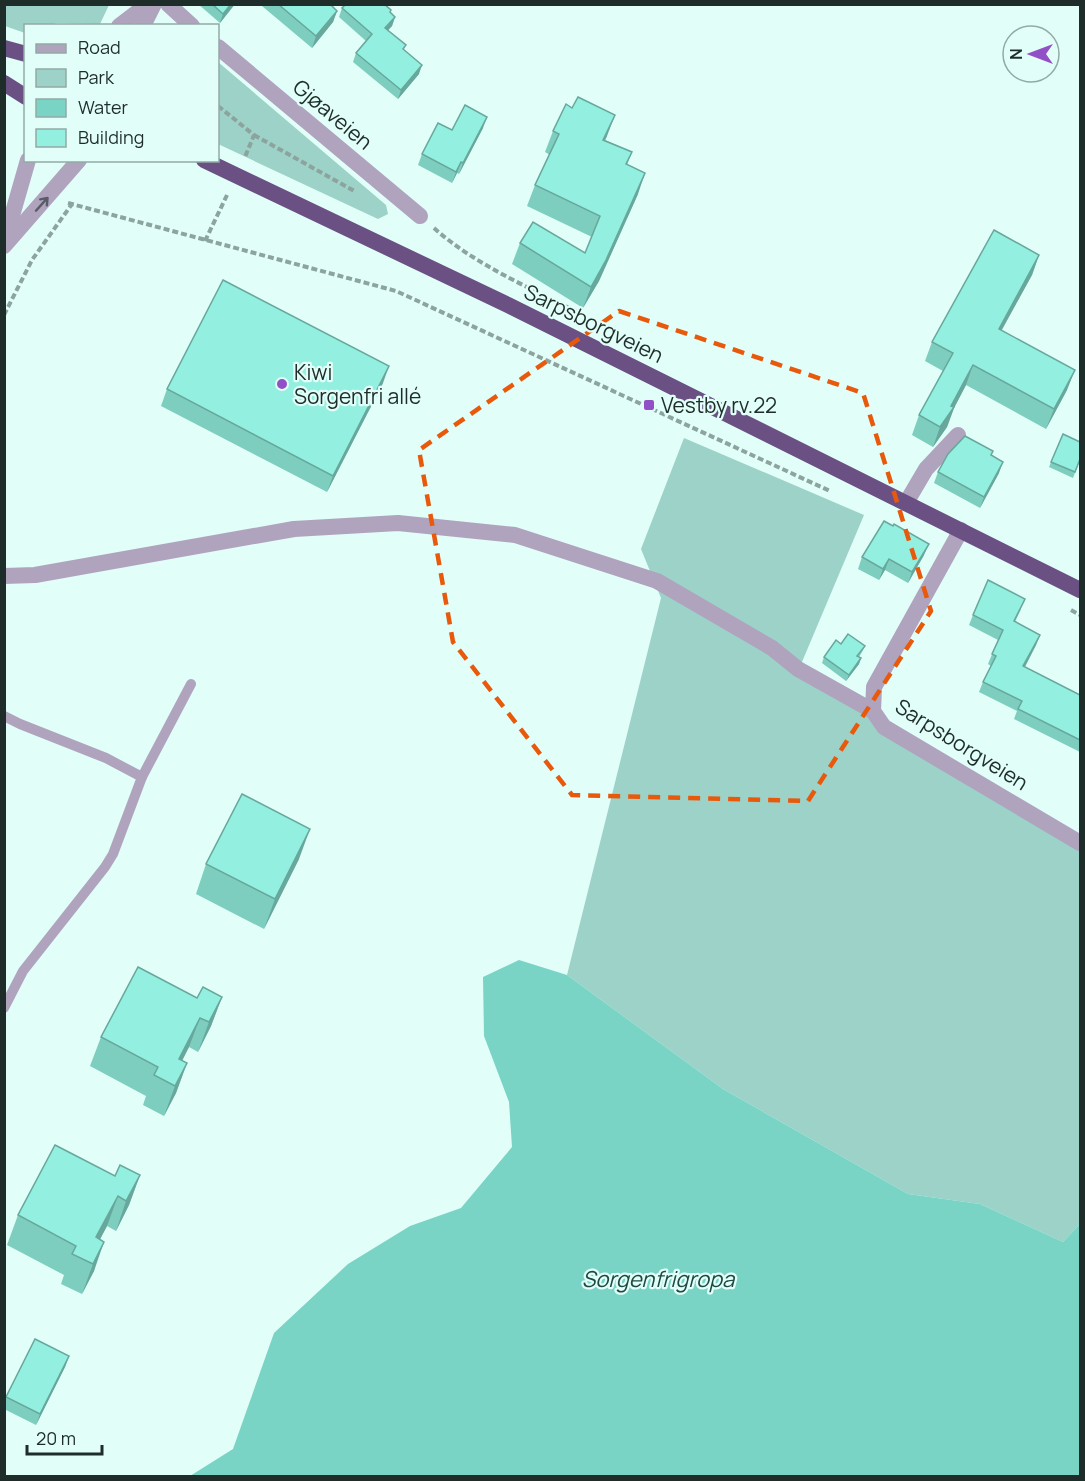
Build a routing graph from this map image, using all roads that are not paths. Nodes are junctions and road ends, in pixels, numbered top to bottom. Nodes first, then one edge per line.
1 (148, 4) edge
2 (154, 4) edge
3 (168, 4) edge
4 (122, 24) edge
5 (144, 24) edge
6 (190, 24) edge
7 (4, 48) edge
8 (219, 48) edge
9 (24, 53) edge
10 (4, 83) edge
11 (24, 96) edge
12 (27, 162) edge
13 (77, 162) edge
14 (205, 162) edge
15 (420, 216) road end
16 (4, 242) edge
17 (4, 246) edge
18 (958, 435) dead end
19 (906, 503) junction
20 (961, 531) junction
21 (4, 576) edge
22 (1080, 590) edge
23 (191, 684) dead end
24 (873, 711) junction
25 (4, 716) edge
26 (142, 777) junction
27 (1080, 843) edge
28 (4, 1008) edge

1 - 4 street
2 - 5 street
3 - 6 street
7 - 9 highway
8 - 15 street, Gjøaveien
10 - 11 highway
12 - 16 street
17 -> 13 street
14 - 19 highway, Sarpsborgveien
18 - 19 street
19 - 20 highway, Sarpsborgveien
20 - 22 highway, Sarpsborgveien
20 - 24 street, Sarpsborgveien
21 - 24 street
23 - 26 lane
24 - 27 street, Sarpsborgveien
25 - 26 lane
26 - 28 lane

